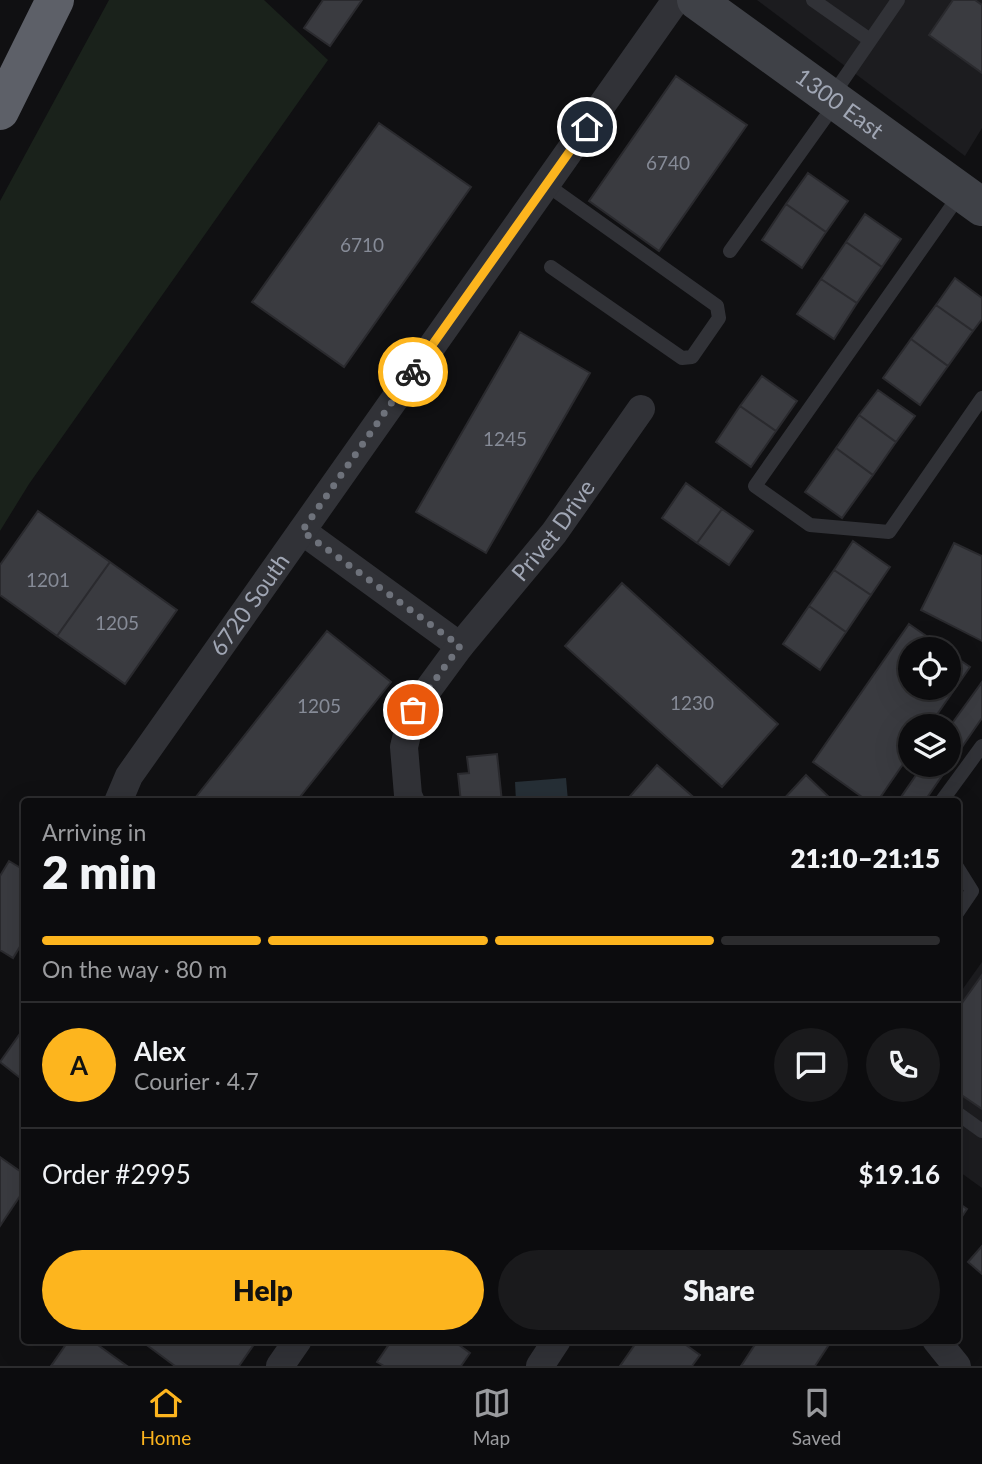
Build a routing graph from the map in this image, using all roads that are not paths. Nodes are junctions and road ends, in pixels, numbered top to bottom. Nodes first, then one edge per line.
1 (46, 0) edge
2 (55, 0) edge
3 (676, 0) edge
4 (696, 0) edge
5 (813, 0) edge
6 (898, 0) edge
7 (870, 40) junction
8 (0, 86) edge
9 (834, 99) junction
10 (0, 111) edge
11 (547, 185) junction
12 (972, 199) edge
13 (730, 251) dead end
14 (551, 267) dead end
15 (982, 398) edge
16 (641, 409) dead end
17 (302, 531) junction
18 (460, 646) junction
19 (982, 746) edge
20 (120, 798) edge
21 (409, 798) edge
22 (944, 798) edge
23 (961, 873) edge
24 (961, 907) edge
25 (961, 1116) edge
26 (982, 1130) edge
27 (295, 1344) edge
28 (554, 1344) edge
29 (933, 1350) edge
30 (280, 1366) edge
31 (540, 1366) edge
32 (957, 1366) edge

1 - 8 highway
2 - 10 highway
3 - 11 street, 6720 South
4 - 9 main road, 1300 East
5 - 7 lane
6 - 7 lane
7 - 9 lane
9 - 12 main road, 1300 East
9 - 13 lane
11 - 14 lane
11 - 17 street, 6720 South
12 - 15 lane
16 - 18 street, Privet Drive
17 - 18 street
17 - 20 street, 6720 South
18 - 21 street, Privet Drive
19 - 22 lane
23 - 24 lane
25 - 26 lane
27 - 30 street
28 - 31 street
29 - 32 street

